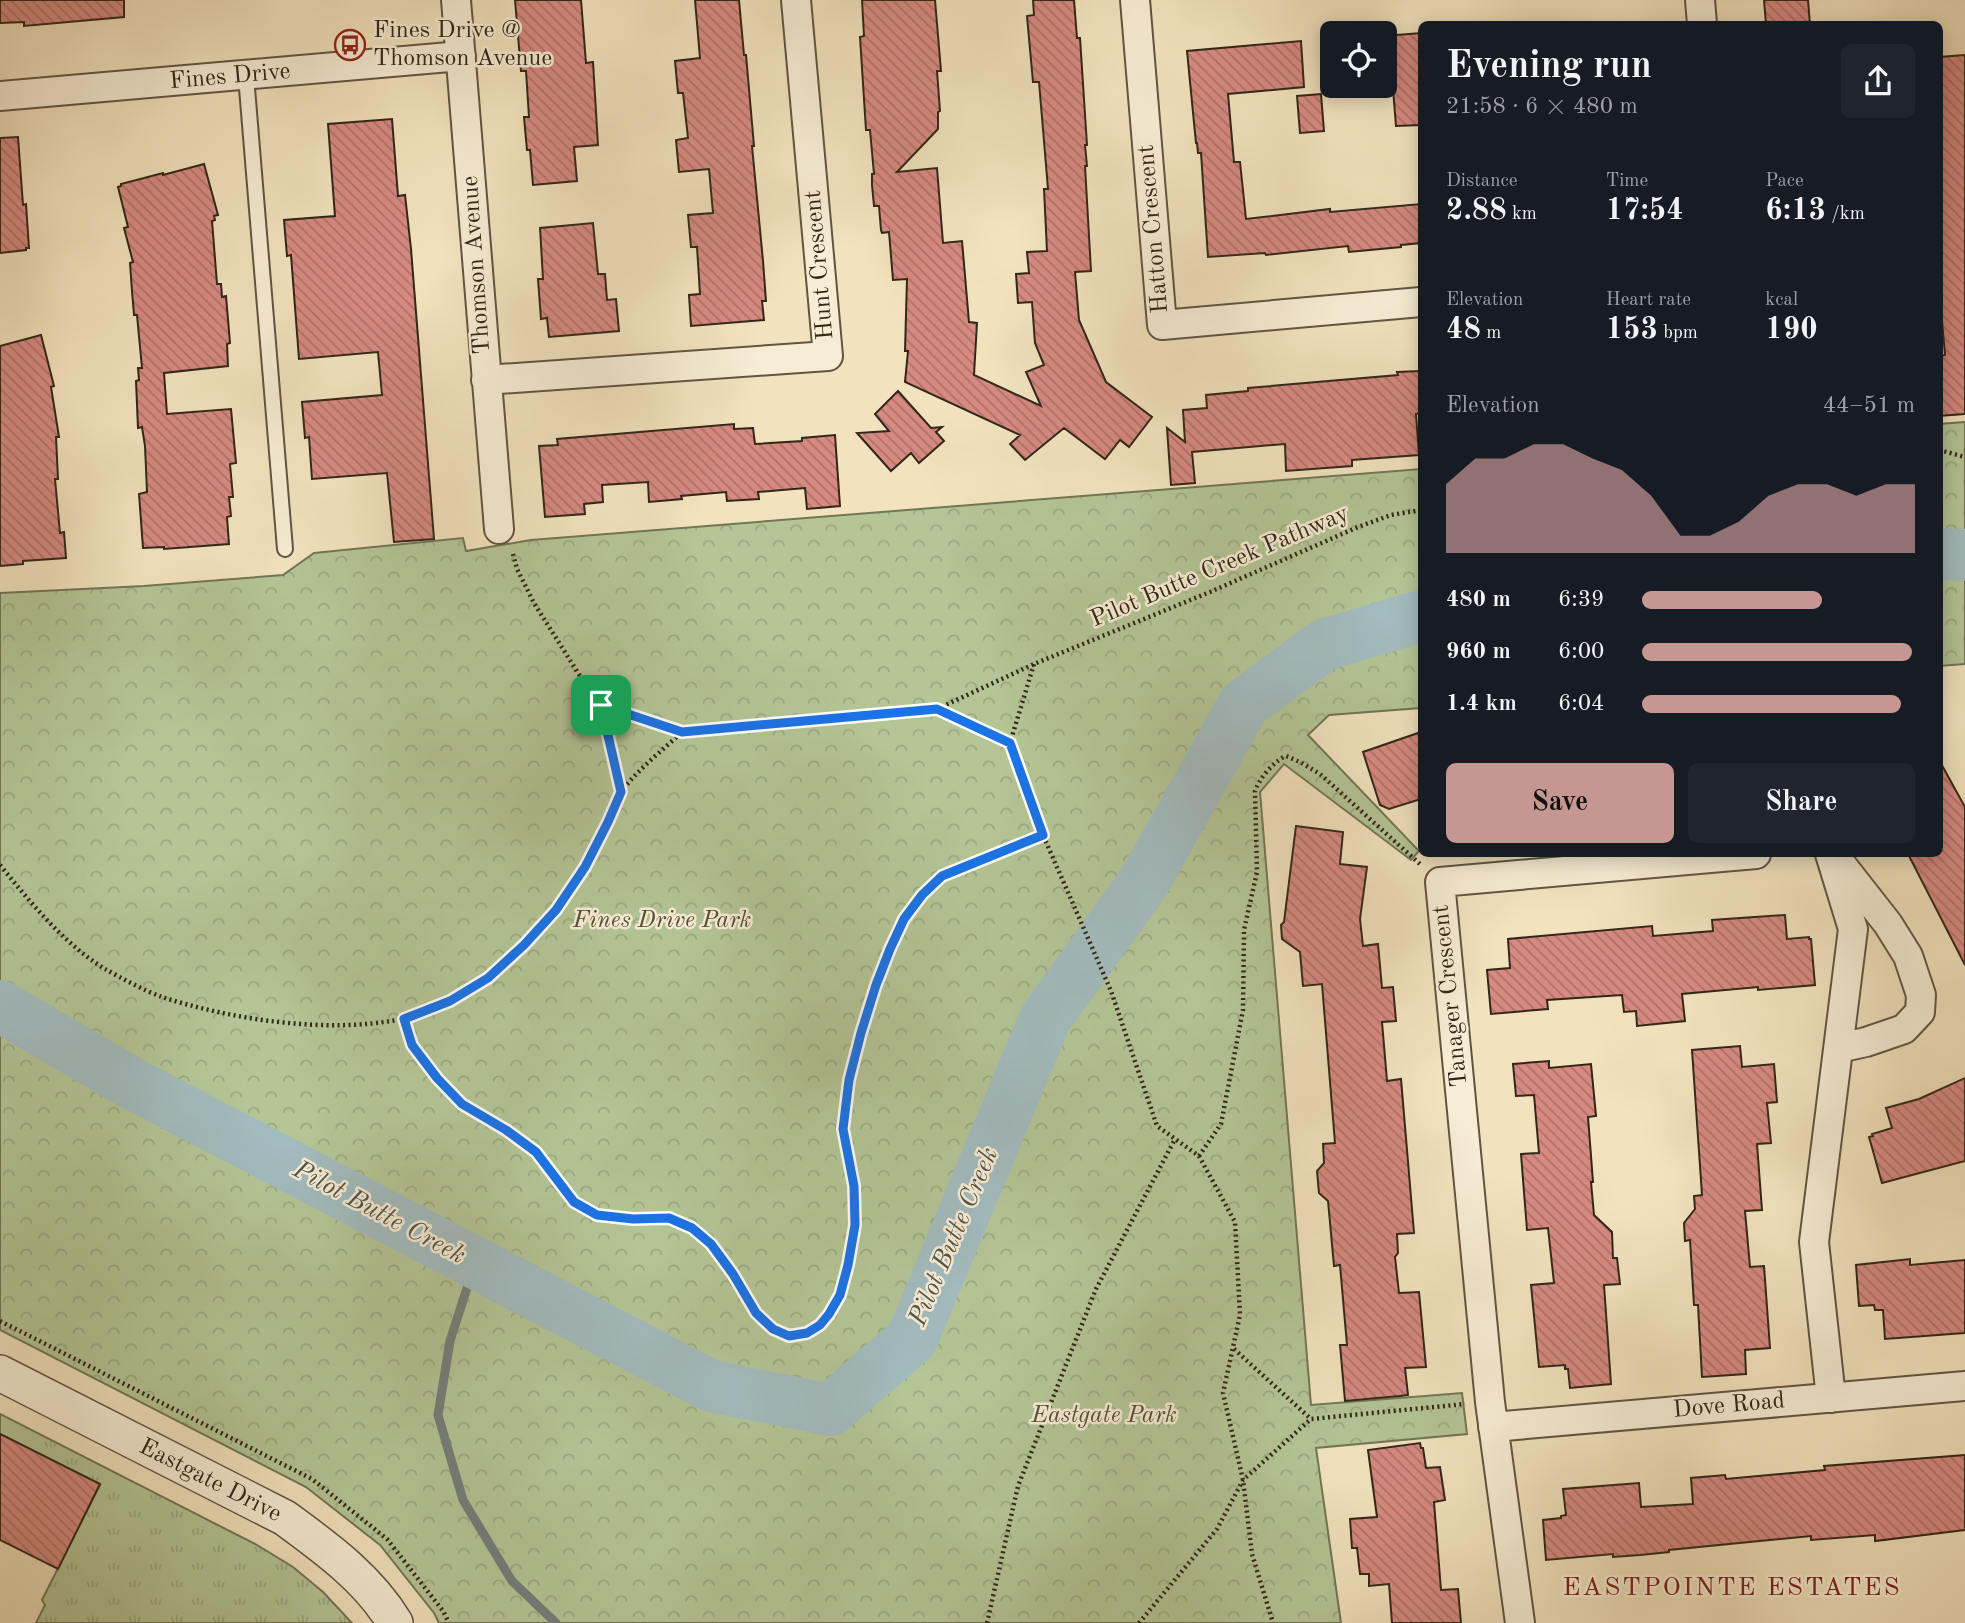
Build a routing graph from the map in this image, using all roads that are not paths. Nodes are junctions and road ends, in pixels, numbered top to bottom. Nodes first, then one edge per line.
1 (456, 0) edge
2 (796, 0) edge
3 (1135, 0) edge
4 (1700, 0) edge
5 (1702, 21) edge
6 (461, 56) junction
7 (246, 76) junction
8 (0, 96) edge
9 (1418, 302) edge
10 (486, 380) junction
11 (499, 529) road end
12 (285, 549) dead end
13 (1722, 857) edge
14 (1833, 857) edge
15 (1834, 857) edge
16 (1839, 1048) junction
17 (0, 1373) edge
18 (1965, 1386) edge
19 (1831, 1398) junction
20 (1492, 1414) junction
21 (396, 1623) edge
22 (1520, 1623) edge

1 - 6 street, Thomson Avenue
2 - 10 street, Hunt Crescent
3 - 9 street, Hatton Crescent
4 - 5 street
6 - 7 street, Fines Drive
6 - 10 street, Thomson Avenue
7 - 8 street, Fines Drive
7 - 12 lane
10 - 11 street, Thomson Avenue
13 - 20 street, Tanager Crescent
14 - 16 street
15 - 16 street
16 - 19 street
17 - 21 street, Eastgate Drive
18 - 19 street, Dove Road
19 - 20 street, Dove Road
20 - 22 street, Tanager Crescent

